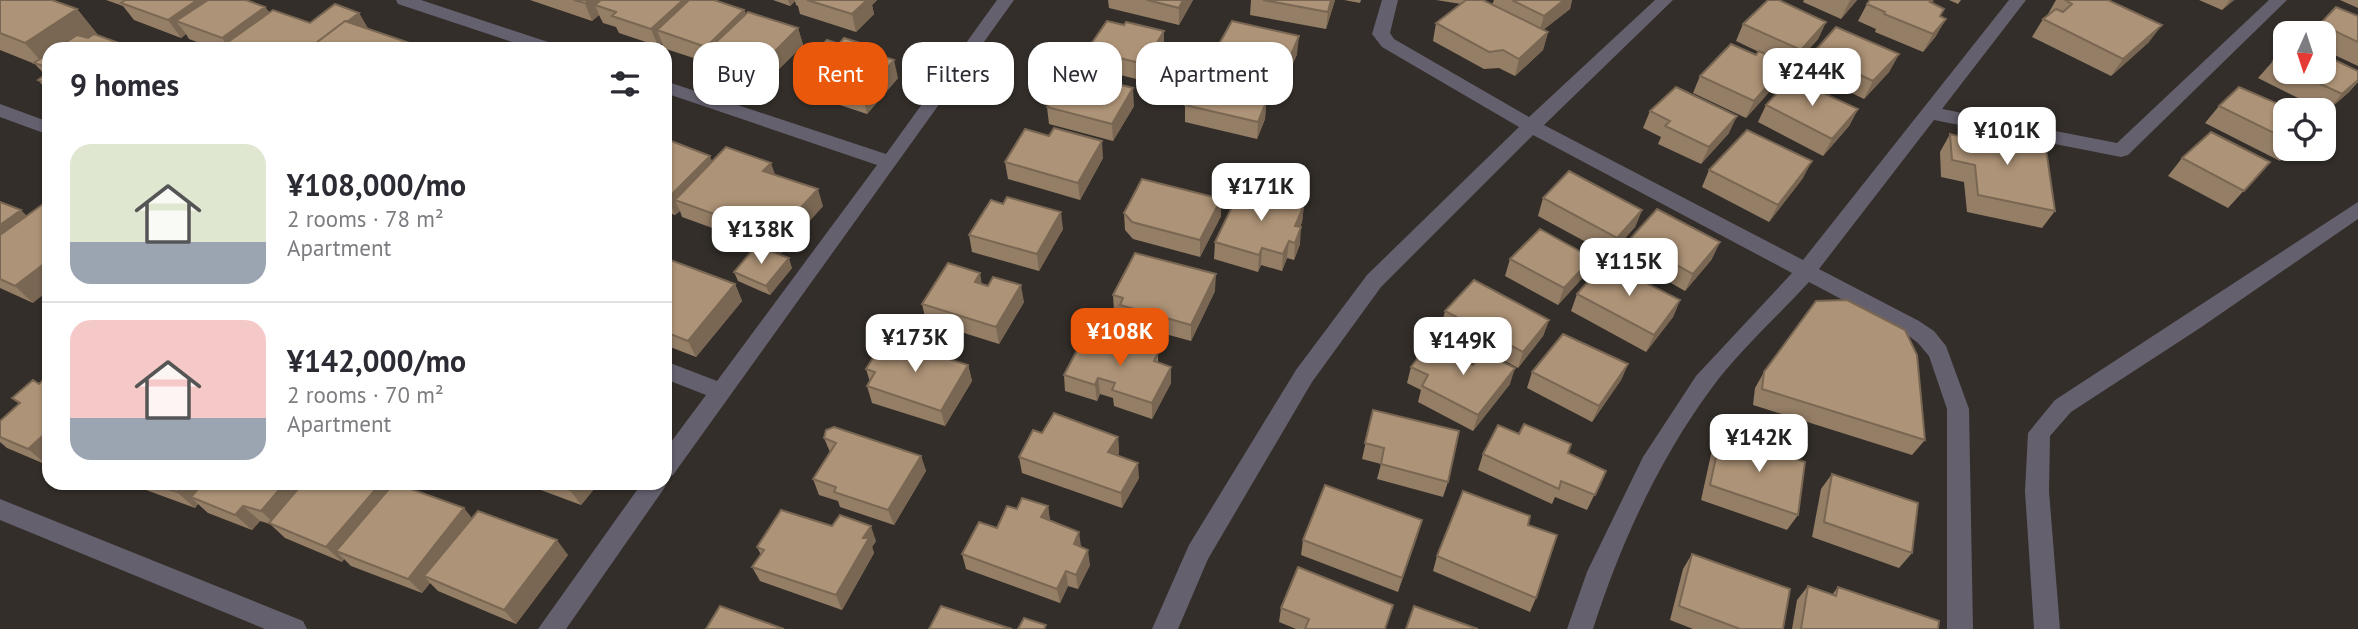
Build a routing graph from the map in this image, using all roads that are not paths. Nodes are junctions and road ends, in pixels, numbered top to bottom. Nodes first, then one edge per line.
1 (404, 0) edge
2 (1006, 0) edge
3 (1390, 0) edge
4 (1665, 0) edge
5 (2018, 0) edge
6 (2279, 0) edge
7 (530, 42) edge
8 (672, 89) edge
9 (0, 110) edge
10 (1928, 113) junction
11 (42, 126) edge
12 (1531, 126) junction
13 (890, 162) junction
14 (2358, 209) edge
15 (1807, 270) junction
16 (672, 373) edge
17 (719, 391) junction
18 (672, 458) edge
19 (649, 490) edge
20 (0, 509) edge
21 (294, 629) edge
22 (551, 629) edge
23 (1166, 629) edge
24 (1580, 629) edge
25 (1960, 629) edge
26 (2047, 629) edge

1 - 7 street
2 - 13 street
3 - 12 street
4 - 12 street
5 - 10 street
6 - 10 street
8 - 13 street
9 - 11 street
10 - 15 street
12 - 15 street
12 - 23 street
13 - 17 street
14 - 26 street
15 - 24 street
15 - 25 street
16 - 17 street
17 - 18 street
19 - 22 street
20 - 21 street

